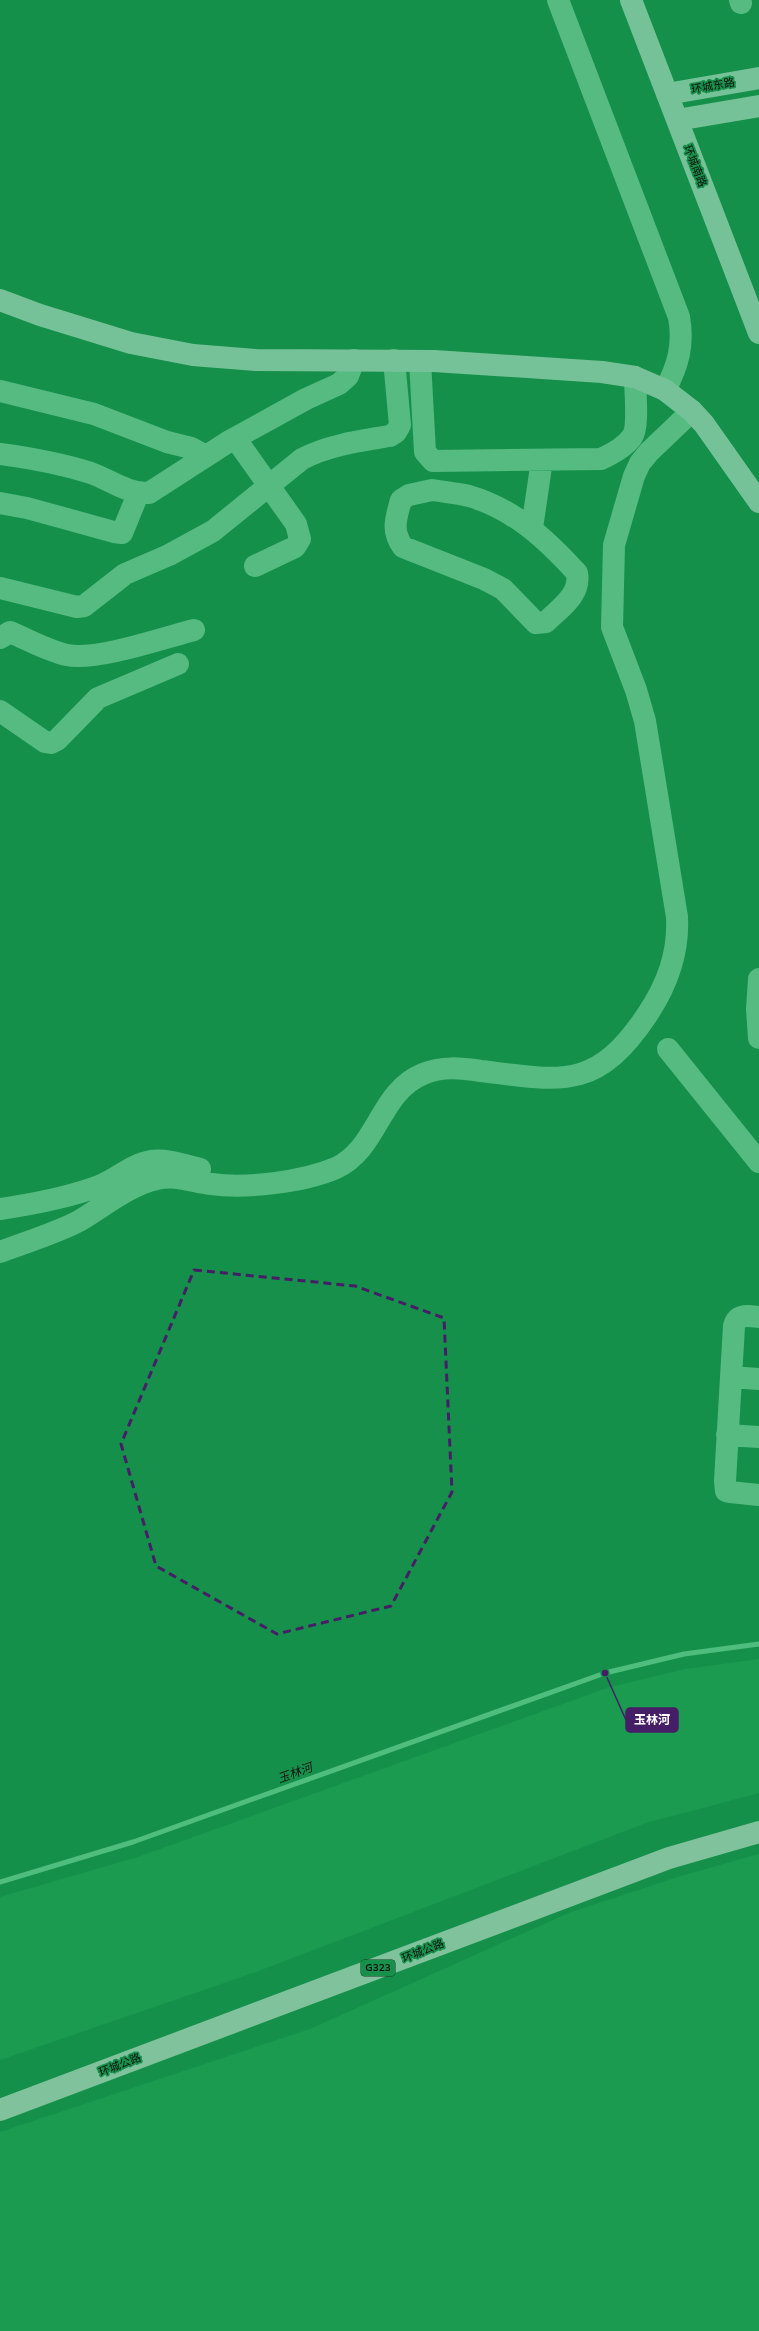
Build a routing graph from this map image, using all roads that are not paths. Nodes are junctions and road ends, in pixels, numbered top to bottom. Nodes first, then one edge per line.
1 (558, 0) edge
2 (631, 0) edge
3 (759, 78) edge
4 (667, 94) junction
5 (759, 106) edge
6 (677, 120) junction
7 (0, 300) edge
8 (759, 333) edge
9 (354, 360) junction
10 (394, 360) junction
11 (420, 361) junction
12 (635, 377) junction
13 (665, 390) junction
14 (0, 391) edge
15 (692, 411) junction
16 (235, 438) junction
17 (0, 454) edge
18 (206, 456) junction
19 (542, 460) junction
20 (433, 461) junction
21 (269, 486) junction
22 (432, 490) junction
23 (138, 494) junction
24 (759, 502) edge
25 (0, 503) edge
26 (532, 528) junction
27 (255, 566) dead end
28 (0, 588) edge
29 (194, 630) dead end
30 (0, 638) edge
31 (178, 664) dead end
32 (0, 711) edge
33 (759, 980) edge
34 (759, 1038) edge
35 (668, 1049) dead end
36 (759, 1162) edge
37 (238, 1185) junction
38 (0, 1209) edge
39 (0, 1252) edge
40 (759, 1317) edge
41 (731, 1377) junction
42 (759, 1379) edge
43 (727, 1435) junction
44 (759, 1437) edge
45 (759, 1495) edge
46 (759, 1832) edge
47 (0, 2110) edge

1 - 13 street
2 - 4 main road, 环城南路
3 - 4 main road, 环城东路
4 - 6 main road, 环城南路
5 - 6 main road
6 - 8 main road, 环城南路
7 - 9 main road
9 - 10 main road
9 - 16 street
10 - 11 main road
10 - 21 street
11 - 12 main road
11 - 20 street
12 - 13 main road
12 - 19 street
13 - 15 main road
14 - 18 street
15 - 24 main road
15 - 37 street
16 - 18 street
16 - 21 street
17 - 23 street
18 - 23 street
19 - 20 street
19 - 26 street
20 - 22 street
21 - 27 street
21 - 28 street
22 - 26 street
22 - 26 street
23 - 25 street
29 - 30 street
31 - 32 street
33 - 34 street
35 - 36 street
37 - 38 street
37 - 39 street
40 - 41 street
41 - 42 street
41 - 43 street
43 - 44 street
43 - 45 street
46 - 47 highway, 环城公路 / G323

